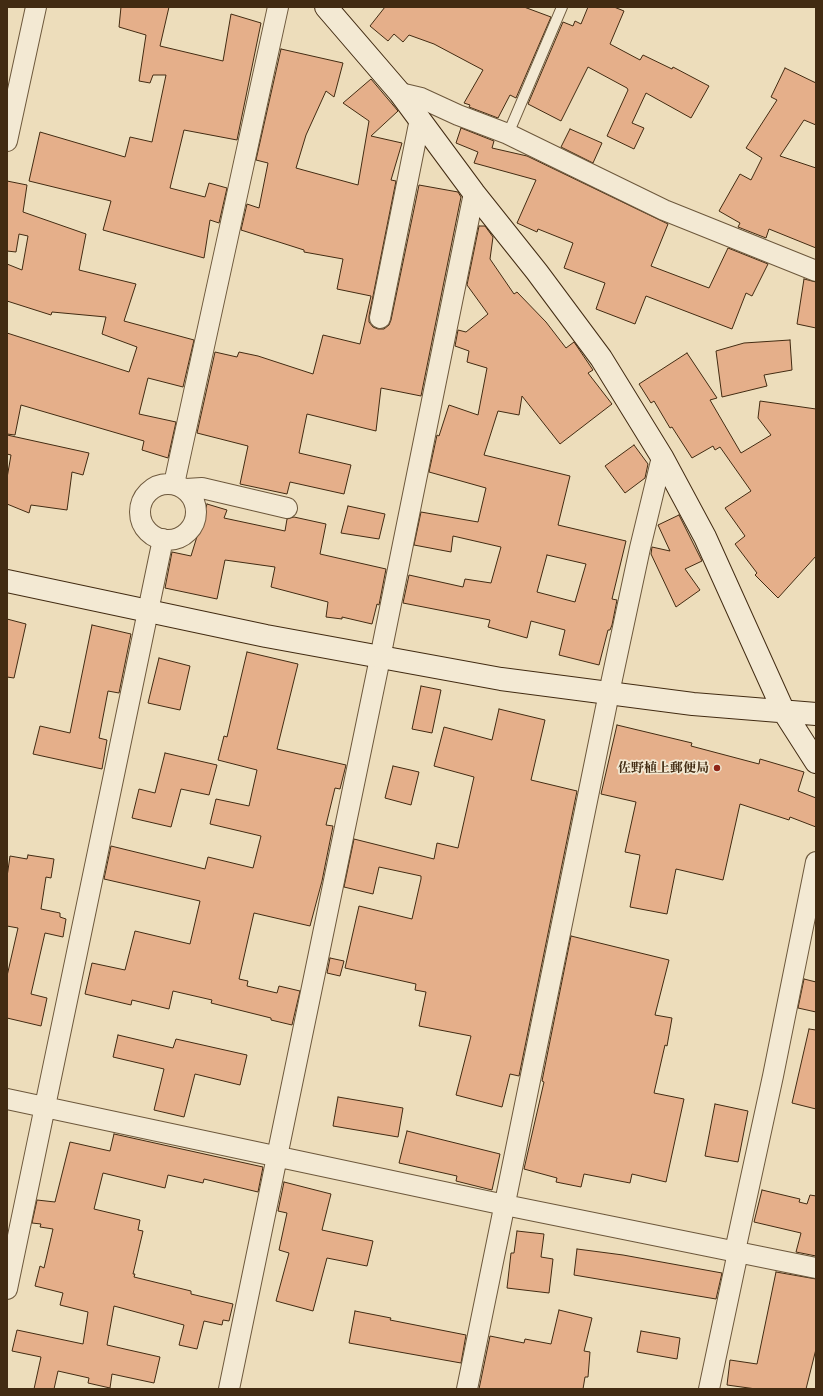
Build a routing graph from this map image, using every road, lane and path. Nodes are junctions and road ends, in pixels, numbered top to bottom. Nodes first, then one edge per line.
1 (36, 7) edge
2 (278, 7) edge
3 (326, 7) edge
4 (562, 7) edge
5 (400, 93) junction
6 (420, 119) junction
7 (508, 134) junction
8 (7, 141) edge
9 (474, 193) junction
10 (816, 271) edge
11 (380, 318) dead end
12 (662, 457) junction
13 (180, 487) junction
14 (287, 508) dead end
15 (163, 539) junction
16 (7, 582) edge
17 (147, 612) junction
18 (380, 658) junction
19 (609, 693) junction
20 (784, 712) junction
21 (816, 714) edge
22 (816, 762) edge
23 (816, 862) edge
24 (7, 1099) edge
25 (44, 1107) junction
26 (276, 1157) junction
27 (505, 1205) junction
28 (736, 1251) junction
29 (816, 1268) edge
30 (7, 1289) edge
31 (229, 1389) edge
32 (467, 1389) edge
33 (709, 1389) edge

1 - 8 street
2 - 13 street
3 - 5 street
4 - 7 lane
5 - 6 street
5 - 7 street
6 - 9 street
6 - 11 street
7 - 10 street
9 - 12 street
9 - 18 street
12 - 19 street
12 - 20 street
13 - 14 street
13 - 15 street
13 - 15 street
15 - 17 street
16 - 17 street
17 - 18 street
17 - 25 street
18 - 19 street
18 - 26 street
19 - 20 street
19 - 27 street
20 - 21 street
20 - 22 street
23 - 28 street
24 - 25 street
25 - 26 street
25 - 30 street
26 - 27 street
26 - 31 street
27 - 28 street
27 - 32 street
28 - 29 street
28 - 33 street

